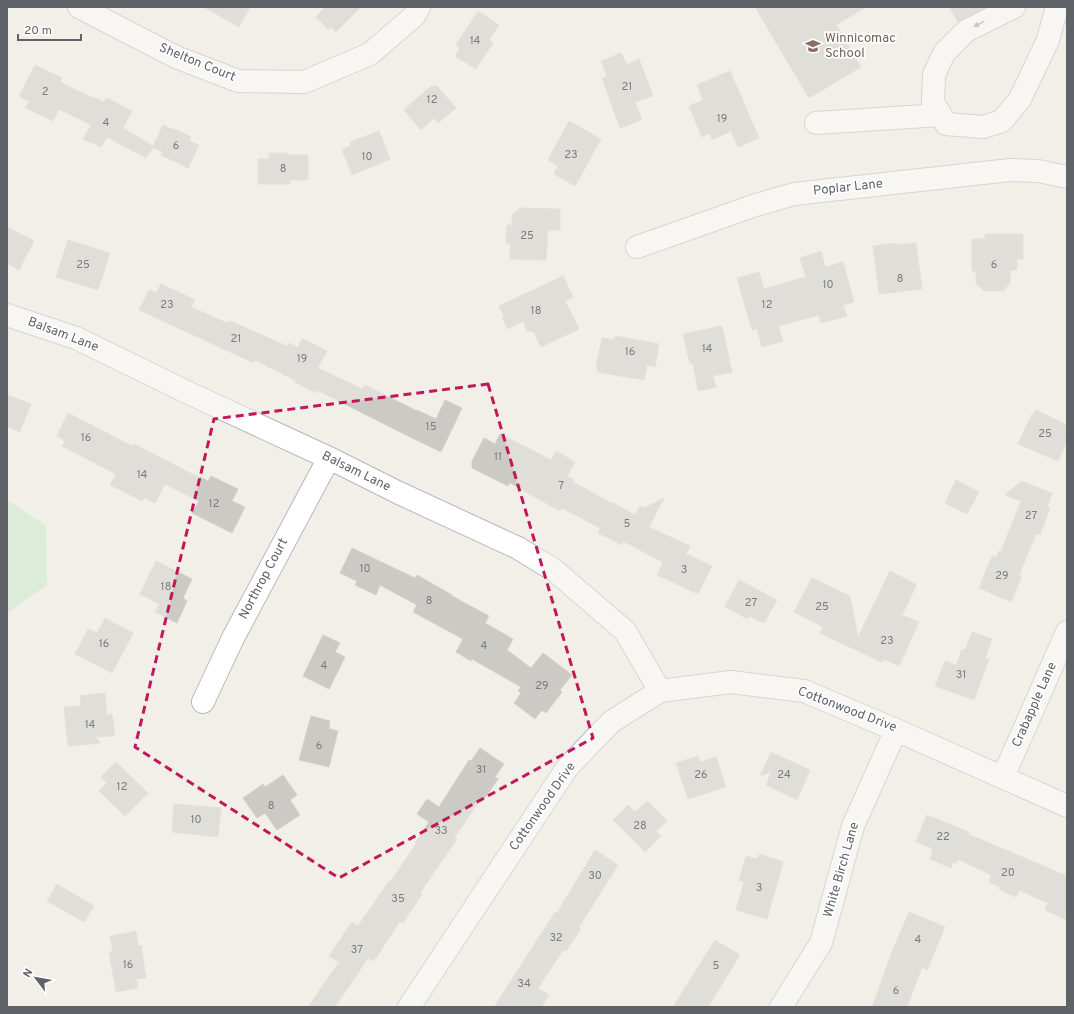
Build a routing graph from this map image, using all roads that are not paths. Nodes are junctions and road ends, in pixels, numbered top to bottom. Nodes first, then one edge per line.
1 (79, 7) edge
2 (419, 7) edge
3 (1014, 7) edge
4 (1057, 7) edge
5 (941, 114) junction
6 (816, 123) dead end
7 (1067, 177) edge
8 (637, 247) dead end
9 (7, 314) edge
10 (329, 458) junction
11 (1067, 632) edge
12 (660, 691) junction
13 (203, 702) dead end
14 (896, 730) junction
15 (1003, 777) junction
16 (1067, 806) edge
17 (409, 1007) edge
18 (781, 1007) edge

1 - 2 street, Shelton Court
3 -> 5 street
4 - 5 street
5 - 6 street
7 - 8 street, Poplar Lane
9 - 10 street, Balsam Lane
10 - 12 street, Balsam Lane
10 - 13 street, Northrop Court
11 - 15 street, Crabapple Lane
12 - 14 street, Cottonwood Drive
12 - 17 street, Cottonwood Drive
14 - 15 street, Cottonwood Drive
14 - 18 street, White Birch Lane
15 - 16 street, Cottonwood Drive

